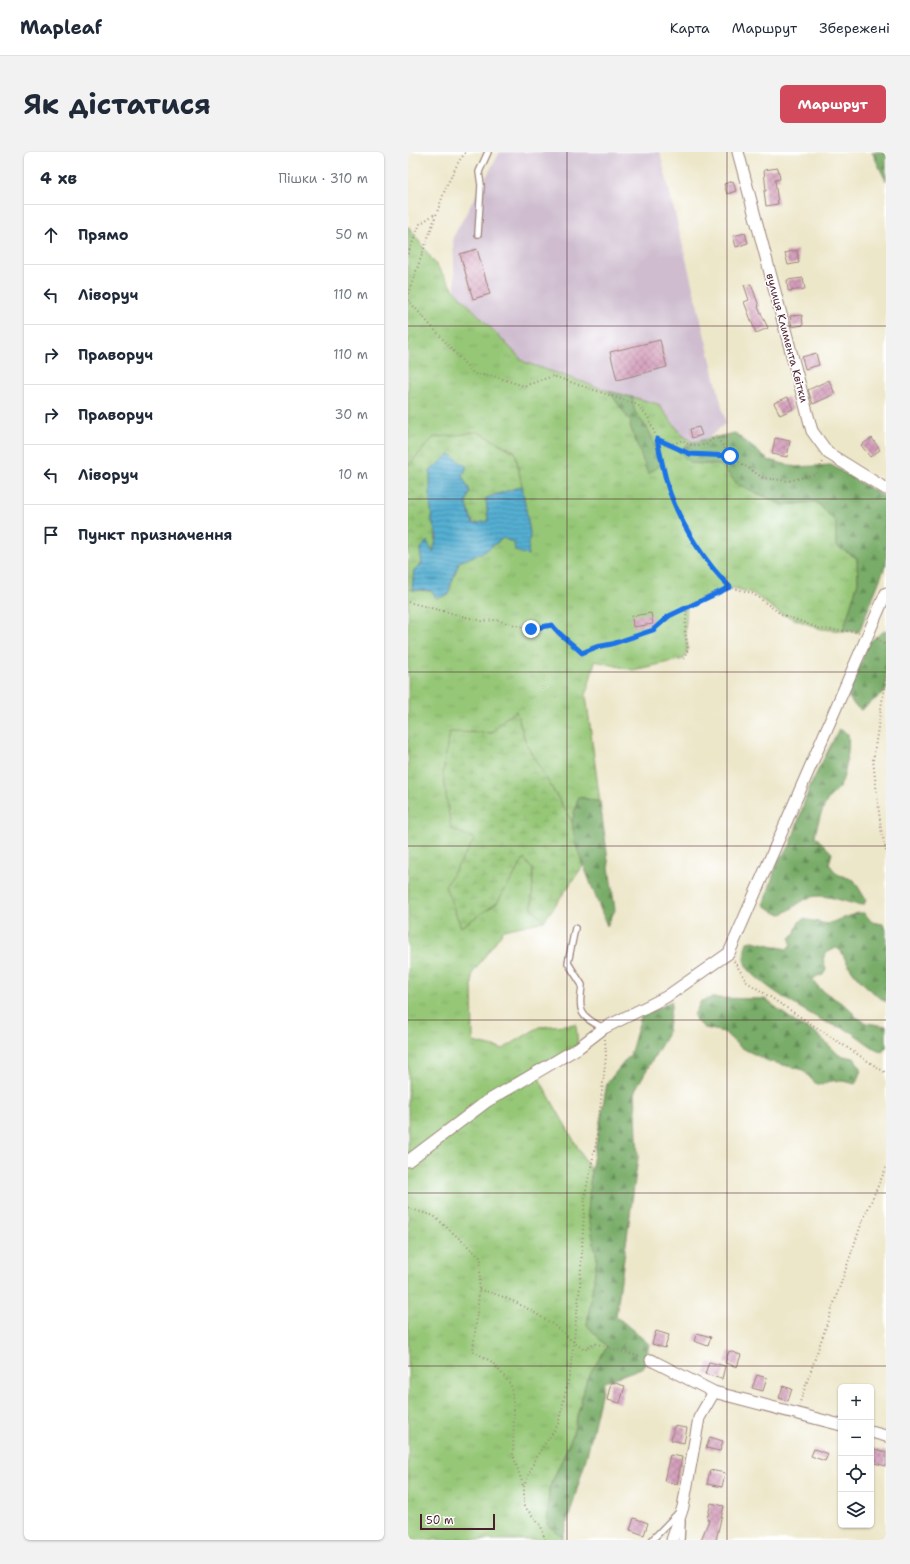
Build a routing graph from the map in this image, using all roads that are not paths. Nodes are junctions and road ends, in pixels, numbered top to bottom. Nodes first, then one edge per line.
1 (488, 152) edge
2 (738, 152) edge
3 (478, 234) dead end
4 (886, 489) edge
5 (886, 593) edge
6 (575, 928) dead end
7 (604, 1028) junction
8 (408, 1161) edge
9 (651, 1360) road end
10 (714, 1392) junction
11 (838, 1424) edge
12 (874, 1433) edge
13 (886, 1436) edge
14 (683, 1507) junction
15 (652, 1540) edge
16 (672, 1540) edge
17 (681, 1540) edge

1 - 3 lane
2 - 4 street, вулиця Климента Квітки
5 - 7 street
6 - 7 lane
7 - 8 street
9 - 10 street
10 - 11 street
10 - 14 street
12 - 13 street
14 - 15 lane
14 - 16 street
14 - 17 lane

